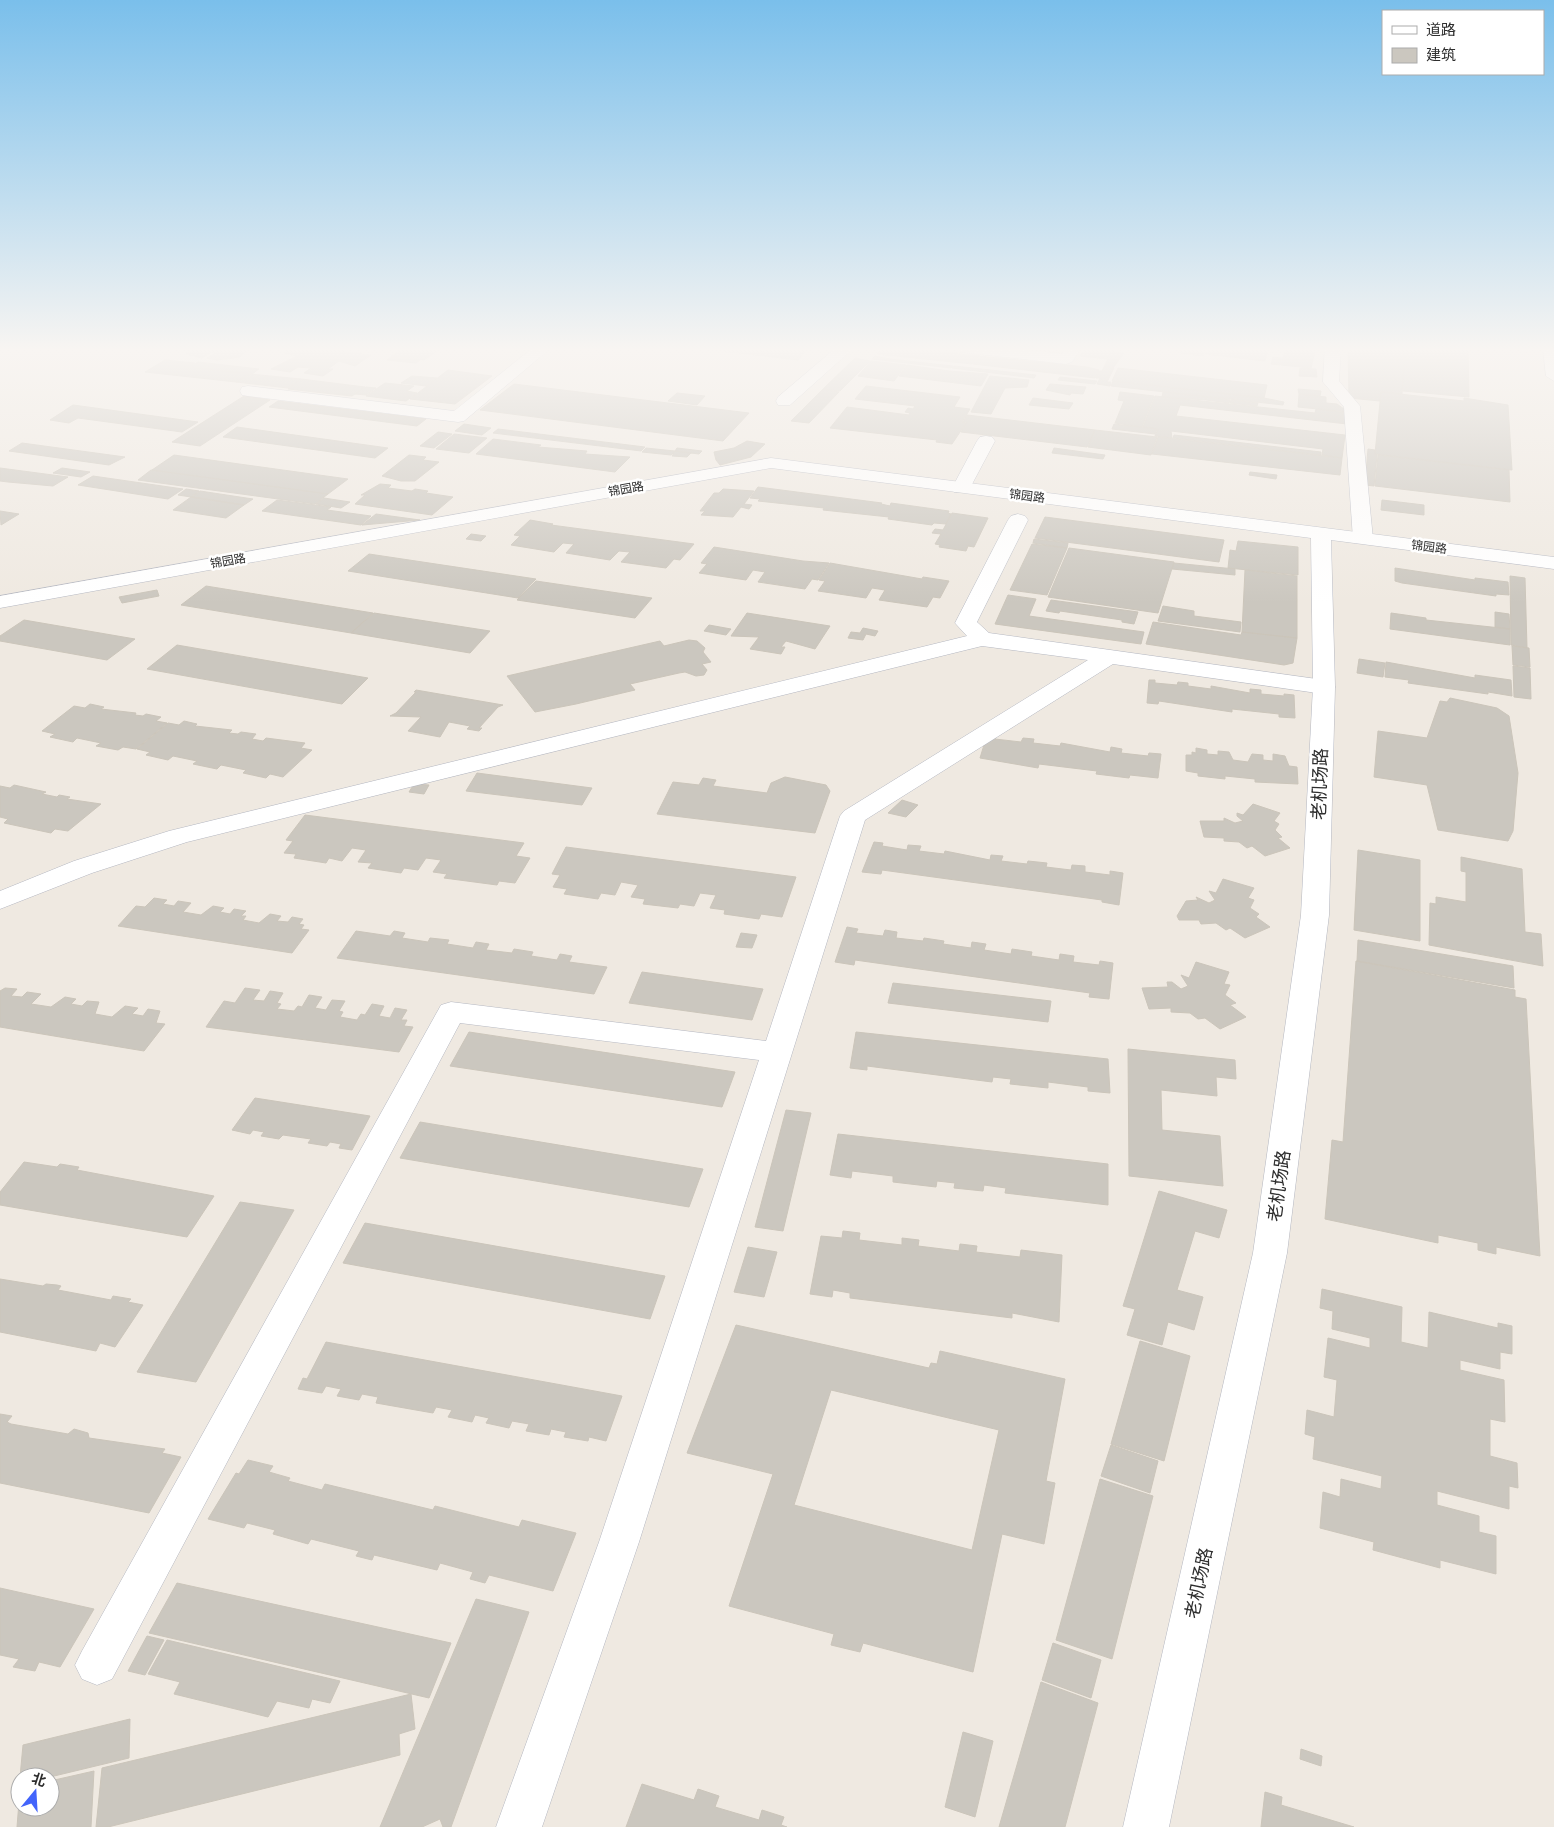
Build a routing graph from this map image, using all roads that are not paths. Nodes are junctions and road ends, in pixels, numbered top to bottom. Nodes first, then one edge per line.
1 (1354, 432) edge
2 (986, 441) dead end
3 (960, 488) junction
4 (1018, 520) dead end
5 (1321, 534) junction
6 (1363, 539) junction
7 (1554, 563) edge
8 (0, 602) edge
9 (982, 639) junction
10 (1109, 656) junction
11 (1324, 687) junction
12 (0, 900) edge
13 (777, 1052) junction
14 (97, 1665) dead end
15 (519, 1827) edge
16 (1146, 1827) edge

1 - 6 street
2 - 3 street
3 - 5 street, 锦园路
3 - 8 street, 锦园路
4 - 9 street
5 - 6 street, 锦园路
5 - 11 street, 老机场路
6 - 7 street, 锦园路
9 - 10 street
9 - 12 street
10 - 11 street
10 - 13 street
11 - 16 street, 老机场路
13 - 14 street
13 - 15 street

